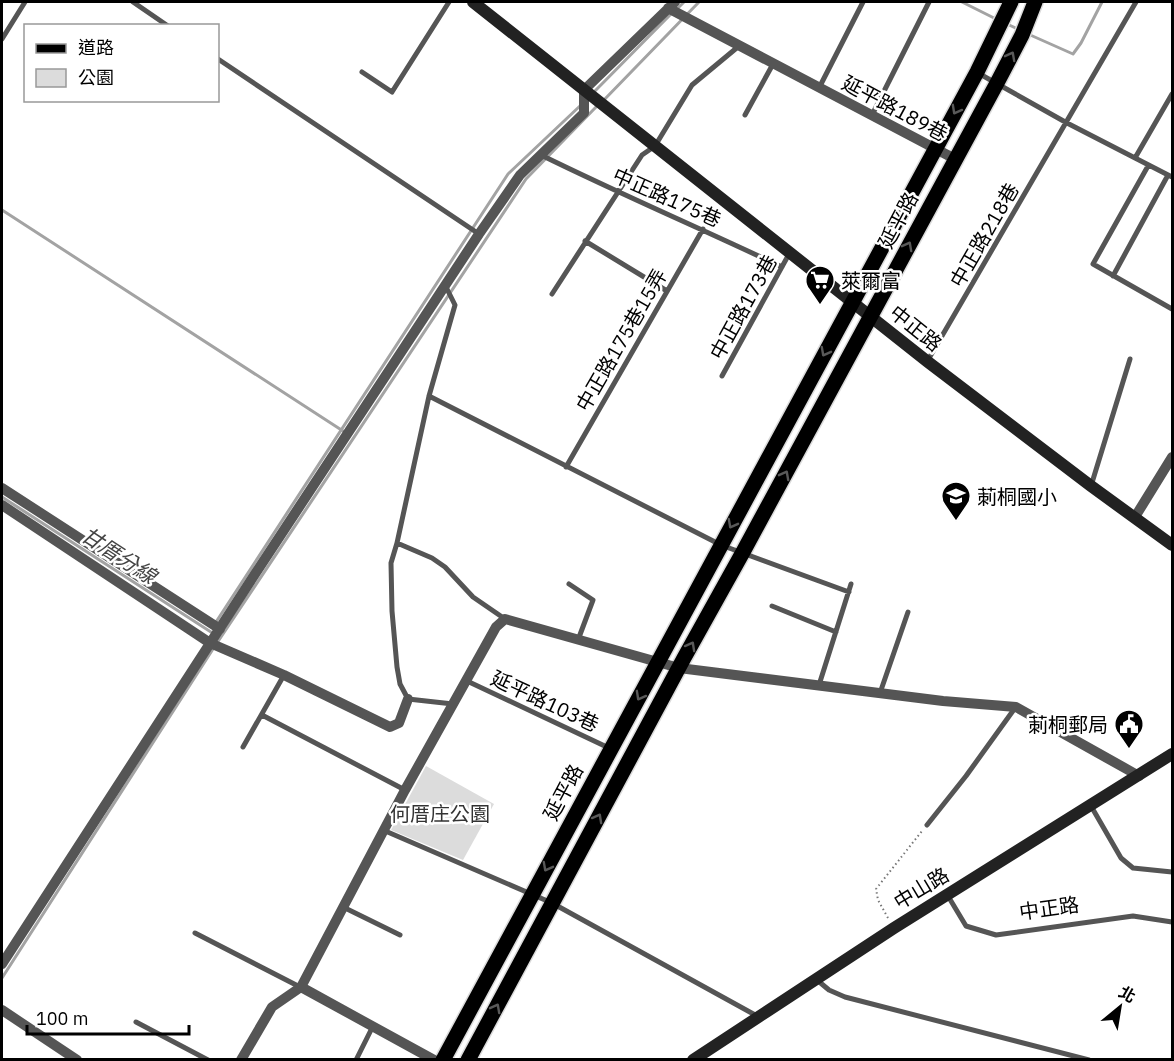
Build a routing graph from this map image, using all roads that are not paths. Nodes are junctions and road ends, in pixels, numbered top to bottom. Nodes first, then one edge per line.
1 (25, 2) edge
2 (132, 2) edge
3 (449, 2) edge
4 (473, 2) edge
5 (863, 2) edge
6 (929, 2) edge
7 (1011, 2) edge
8 (1035, 2) edge
9 (1136, 2) edge
10 (671, 5) edge
11 (165, 24) edge
12 (2, 39) edge
13 (740, 46) junction
14 (219, 59) edge
15 (773, 64) junction
16 (363, 72) dead end
17 (977, 72) junction
18 (997, 84) junction
19 (819, 88) junction
20 (585, 90) junction
21 (1173, 94) edge
22 (745, 115) dead end
23 (872, 116) junction
24 (1066, 123) junction
25 (655, 146) junction
26 (934, 148) junction
27 (541, 155) junction
28 (1135, 158) junction
29 (955, 159) junction
30 (1148, 166) junction
31 (1170, 176) edge
32 (619, 193) junction
33 (703, 229) junction
34 (479, 234) junction
35 (585, 242) junction
36 (790, 253) junction
37 (783, 267) junction
38 (1113, 276) junction
39 (445, 286) junction
40 (667, 291) junction
41 (552, 294) dead end
42 (852, 301) junction
43 (1173, 309) edge
44 (870, 316) junction
45 (1130, 359) dead end
46 (928, 362) junction
47 (722, 376) dead end
48 (429, 396) junction
49 (1173, 457) edge
50 (566, 467) junction
51 (1091, 486) junction
52 (2, 488) edge
53 (2, 505) edge
54 (1135, 517) junction
55 (397, 543) junction
56 (721, 544) junction
57 (1173, 544) edge
58 (743, 552) junction
59 (569, 584) dead end
60 (851, 584) dead end
61 (849, 592) junction
62 (772, 606) dead end
63 (908, 612) dead end
64 (505, 619) junction
65 (220, 629) junction
66 (836, 632) junction
67 (578, 640) junction
68 (210, 642) junction
69 (658, 663) junction
70 (679, 668) junction
71 (284, 675) junction
72 (467, 681) junction
73 (819, 686) junction
74 (880, 694) junction
75 (408, 699) junction
76 (453, 704) junction
77 (1016, 707) junction
78 (262, 715) junction
79 (243, 747) dead end
80 (610, 749) junction
81 (1173, 754) edge
82 (1139, 776) junction
83 (405, 790) junction
84 (1090, 804) junction
85 (927, 825) road end
86 (383, 830) junction
87 (1173, 872) edge
88 (532, 895) junction
89 (948, 896) junction
90 (552, 903) junction
91 (343, 907) junction
92 (1173, 922) edge
93 (195, 933) dead end
94 (400, 935) dead end
95 (2, 964) edge
96 (817, 980) junction
97 (301, 987) junction
98 (2, 1010) edge
99 (759, 1017) junction
100 (136, 1022) dead end
101 (373, 1026) junction
102 (77, 1059) edge
103 (208, 1059) edge
104 (241, 1059) edge
105 (356, 1059) edge
106 (434, 1059) edge
107 (443, 1059) edge
108 (468, 1059) edge
109 (693, 1059) edge
110 (1089, 1059) edge

1 - 12 lane
2 - 11 lane
3 - 16 lane
4 - 20 street, 中正路
5 - 19 lane, 延平路189巷
6 - 23 lane
7 - 17 main road, 延平路
18 -> 8 main road, 延平路
9 - 24 lane, 中正路218巷
10 - 13 street, 延平路189巷
10 - 20 street
13 - 15 street, 延平路189巷
13 - 25 lane
14 - 34 lane
15 - 19 street, 延平路189巷
15 - 22 lane
17 - 18 lane
17 -> 26 main road, 延平路
18 - 24 lane
18 - 29 main road, 延平路
19 - 23 street, 延平路189巷
20 - 25 street, 中正路
20 - 27 street
21 - 28 lane
23 - 26 street, 延平路189巷
24 - 28 lane
24 - 46 lane, 中正路218巷
25 - 32 lane
25 - 36 street, 中正路
26 - 29 street, 延平路189巷
26 - 42 main road, 延平路
27 - 32 lane, 中正路175巷
27 - 34 street
28 - 30 lane
44 -> 29 main road, 延平路
30 - 31 lane
30 - 38 lane
31 - 38 lane
32 - 33 lane, 中正路175巷
32 - 35 lane
33 - 37 lane, 中正路175巷
33 - 40 lane, 中正路175巷15弄
34 - 39 street
35 - 40 lane
35 - 41 lane
36 - 37 lane, 中正路173巷
36 - 42 street, 中正路
37 - 47 lane, 中正路173巷
38 - 43 lane
39 - 48 lane
39 - 65 street
40 - 50 lane, 中正路175巷15弄
42 - 44 street, 中正路
42 -> 56 main road, 延平路
44 - 46 street, 中正路
58 -> 44 main road, 延平路
45 - 51 lane
46 - 51 street, 中正路
48 - 50 lane
48 - 55 lane
49 - 54 street
50 - 56 lane
51 - 54 street, 中正路
52 - 65 street
53 - 68 street
54 - 57 street, 中正路
55 - 64 lane
55 - 75 lane
56 - 58 lane
56 - 69 main road, 延平路
58 - 61 lane
70 -> 58 main road, 延平路
59 - 67 lane
60 - 61 lane
61 - 66 lane
62 - 66 lane
63 - 74 lane
64 - 67 street
64 - 72 street
65 - 68 street
66 - 73 lane
67 - 69 street
68 - 71 street
68 - 95 street
69 - 70 street
69 -> 80 main road, 延平路
70 - 73 street
90 -> 70 main road, 延平路
71 - 75 street
71 - 78 lane
72 - 76 street
72 - 80 lane, 延平路103巷
73 - 74 street
74 - 77 street
75 - 76 lane
76 - 83 street
77 - 82 street
77 - 85 lane
78 - 79 lane
78 - 83 lane
80 -> 88 main road, 延平路
81 - 82 street, 中山路
82 - 84 street, 中山路
83 - 86 street
84 - 87 lane
84 - 89 street, 中山路
86 - 88 lane
86 - 91 street
88 - 90 lane
88 - 107 main road, 延平路
89 - 92 lane, 中正路
89 - 96 street, 中山路
90 - 99 lane
108 -> 90 main road, 延平路
91 - 94 lane
91 - 97 street
93 - 97 lane
96 - 99 street, 中山路
96 - 110 lane
97 - 101 street
97 - 104 street
98 - 102 street
99 - 109 street, 中山路
100 - 103 lane
101 - 105 lane
101 - 106 street

